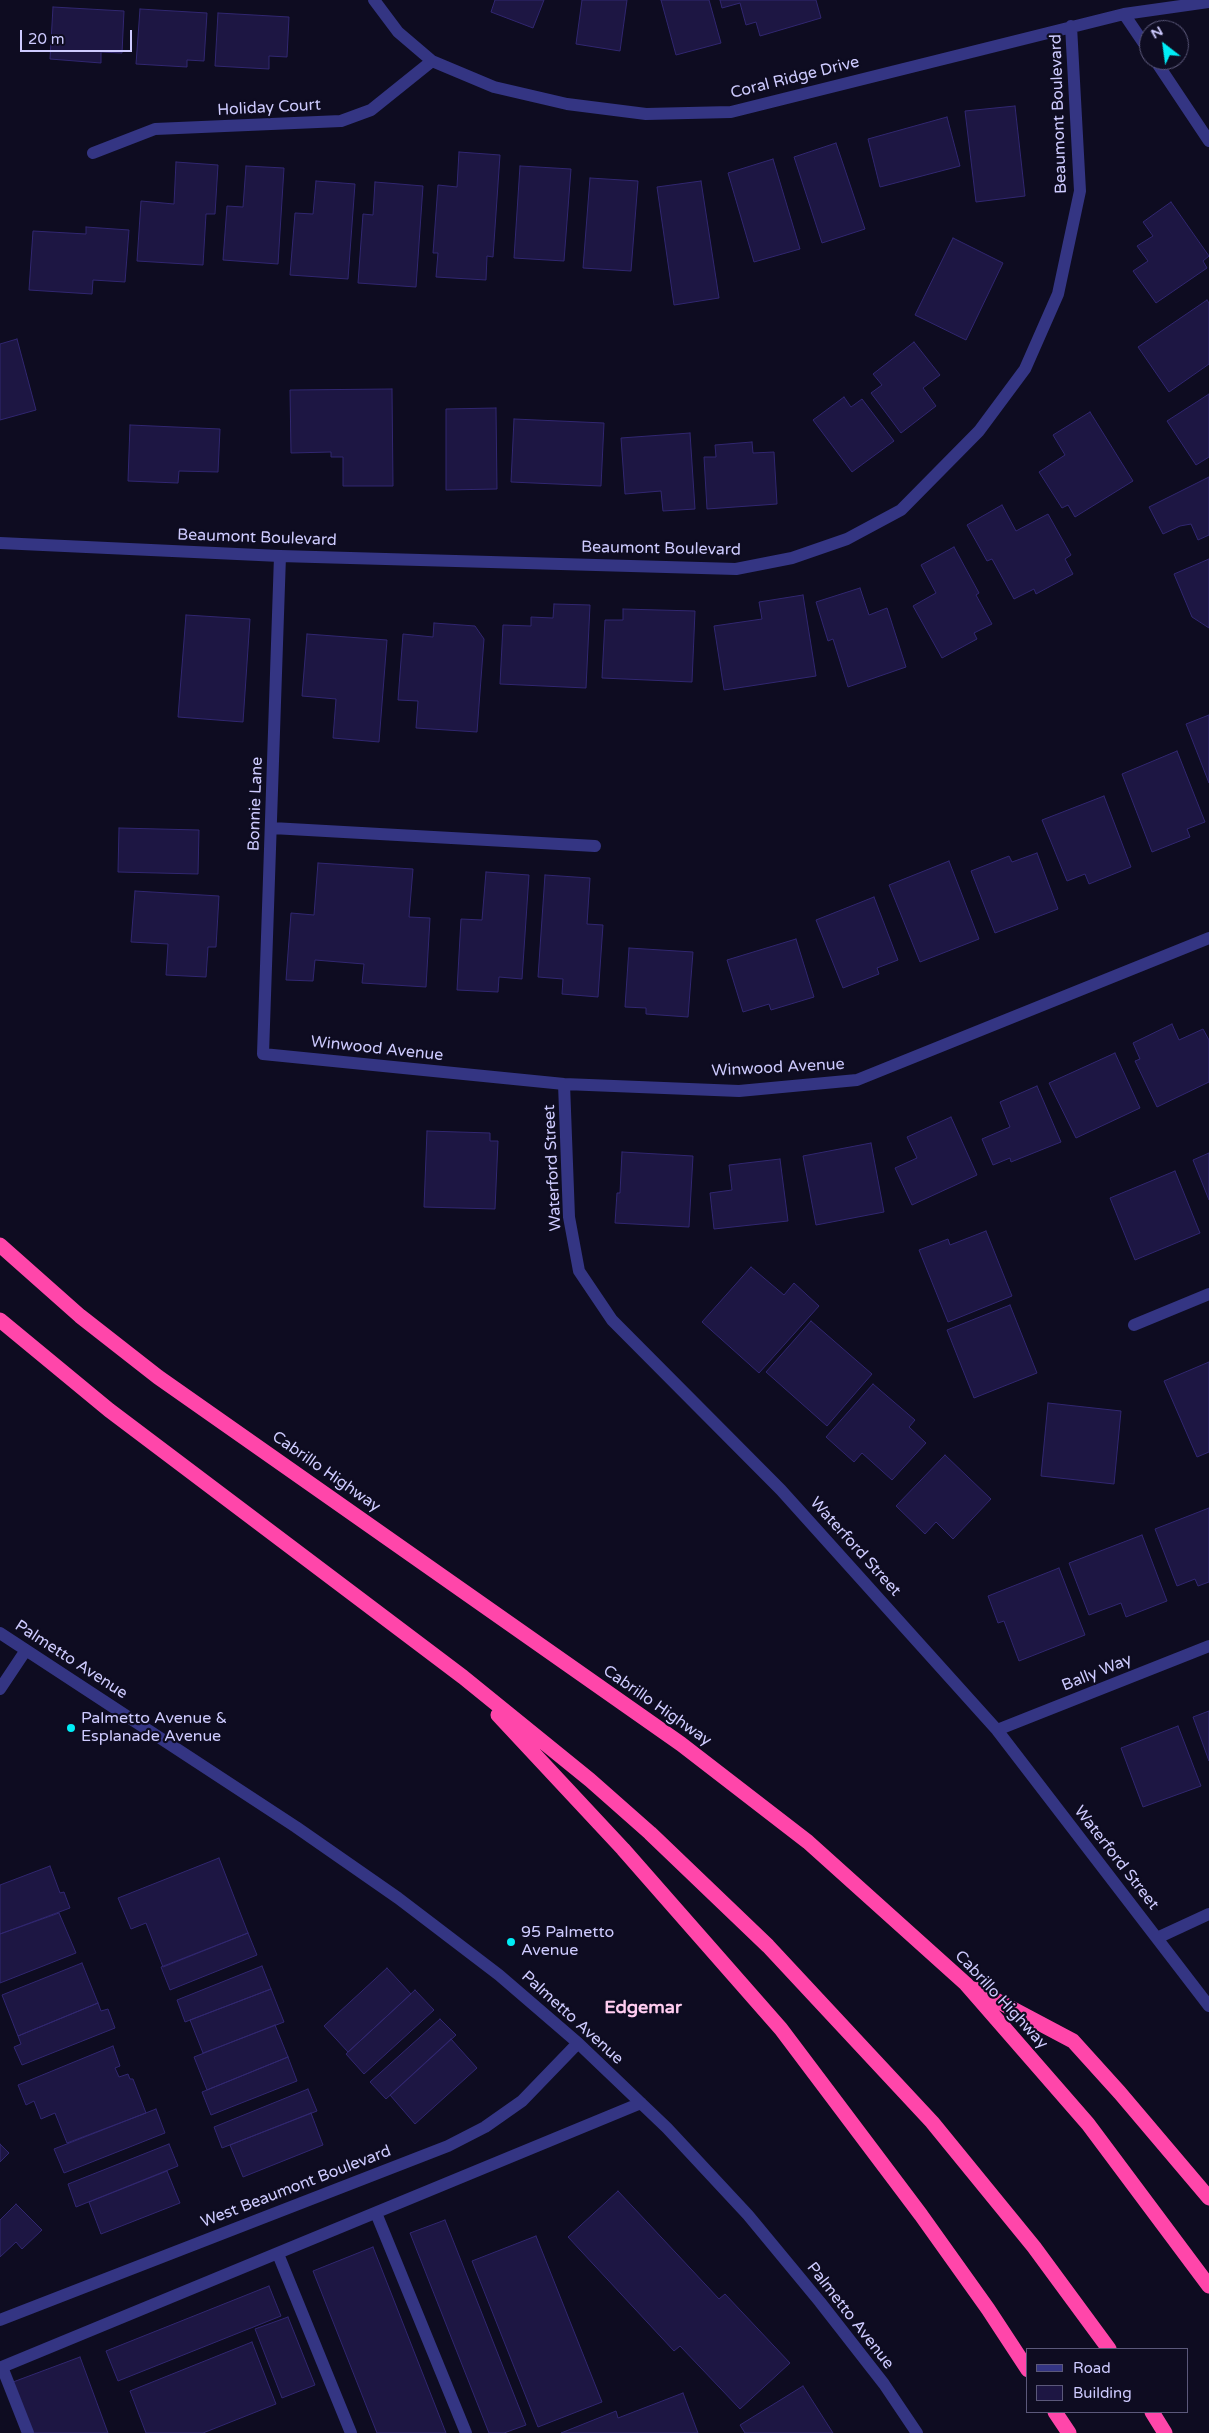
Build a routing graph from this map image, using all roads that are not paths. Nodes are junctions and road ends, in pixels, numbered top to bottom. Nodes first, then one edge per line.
1 (374, 0) edge
2 (1209, 2) edge
3 (1124, 14) junction
4 (1071, 26) junction
5 (1139, 36) edge
6 (432, 61) junction
7 (1162, 70) edge
8 (1209, 141) edge
9 (93, 153) dead end
10 (0, 543) edge
11 (280, 556) junction
12 (272, 828) junction
13 (595, 846) dead end
14 (1209, 938) edge
15 (263, 1054) joint
16 (564, 1084) junction
17 (0, 1245) edge
18 (1209, 1294) edge
19 (0, 1320) edge
20 (1134, 1325) dead end
21 (0, 1633) edge
22 (1209, 1646) edge
23 (26, 1650) junction
24 (463, 1677) junction
25 (0, 1689) edge
26 (997, 1730) junction
27 (1209, 1914) edge
28 (1156, 1938) junction
29 (966, 1984) junction
30 (1209, 2006) edge
31 (578, 2043) junction
32 (641, 2103) junction
33 (1209, 2198) edge
34 (376, 2213) junction
35 (278, 2254) junction
36 (1209, 2286) edge
37 (0, 2320) edge
38 (1109, 2348) edge
39 (1026, 2367) edge
40 (1056, 2413) edge
41 (1153, 2413) edge
42 (28, 2433) edge
43 (351, 2433) edge
44 (466, 2433) edge
45 (917, 2433) edge
46 (1069, 2433) edge
47 (1166, 2433) edge

1 - 6 street, Coral Ridge Drive
2 - 3 street, Beaumont Boulevard
3 - 4 street, Beaumont Boulevard
3 - 5 street
4 - 6 street, Coral Ridge Drive
4 - 11 street, Beaumont Boulevard
6 - 9 street, Holiday Court
7 - 8 street
10 - 11 street, Beaumont Boulevard
11 - 12 street, Bonnie Lane
12 - 13 street
12 - 15 street, Bonnie Lane
14 - 16 street, Winwood Avenue
15 - 16 street, Winwood Avenue
16 - 26 street, Waterford Street
17 - 29 highway, Cabrillo Highway
18 - 20 street
19 - 24 highway
21 - 23 street, Palmetto Avenue
22 - 26 street, Bally Way
23 - 25 street
23 - 31 street, Palmetto Avenue
24 - 38 highway
24 - 39 highway
26 - 28 street, Waterford Street
27 - 28 street
28 - 30 street, Waterford Street
29 - 33 highway
29 - 36 highway, Cabrillo Highway
31 - 32 street, Palmetto Avenue
31 - 37 street, West Beaumont Boulevard
32 - 34 street
32 - 45 street, Palmetto Avenue
34 - 35 street
34 - 44 street
35 - 42 street
35 - 43 street
40 - 46 highway
41 - 47 highway

